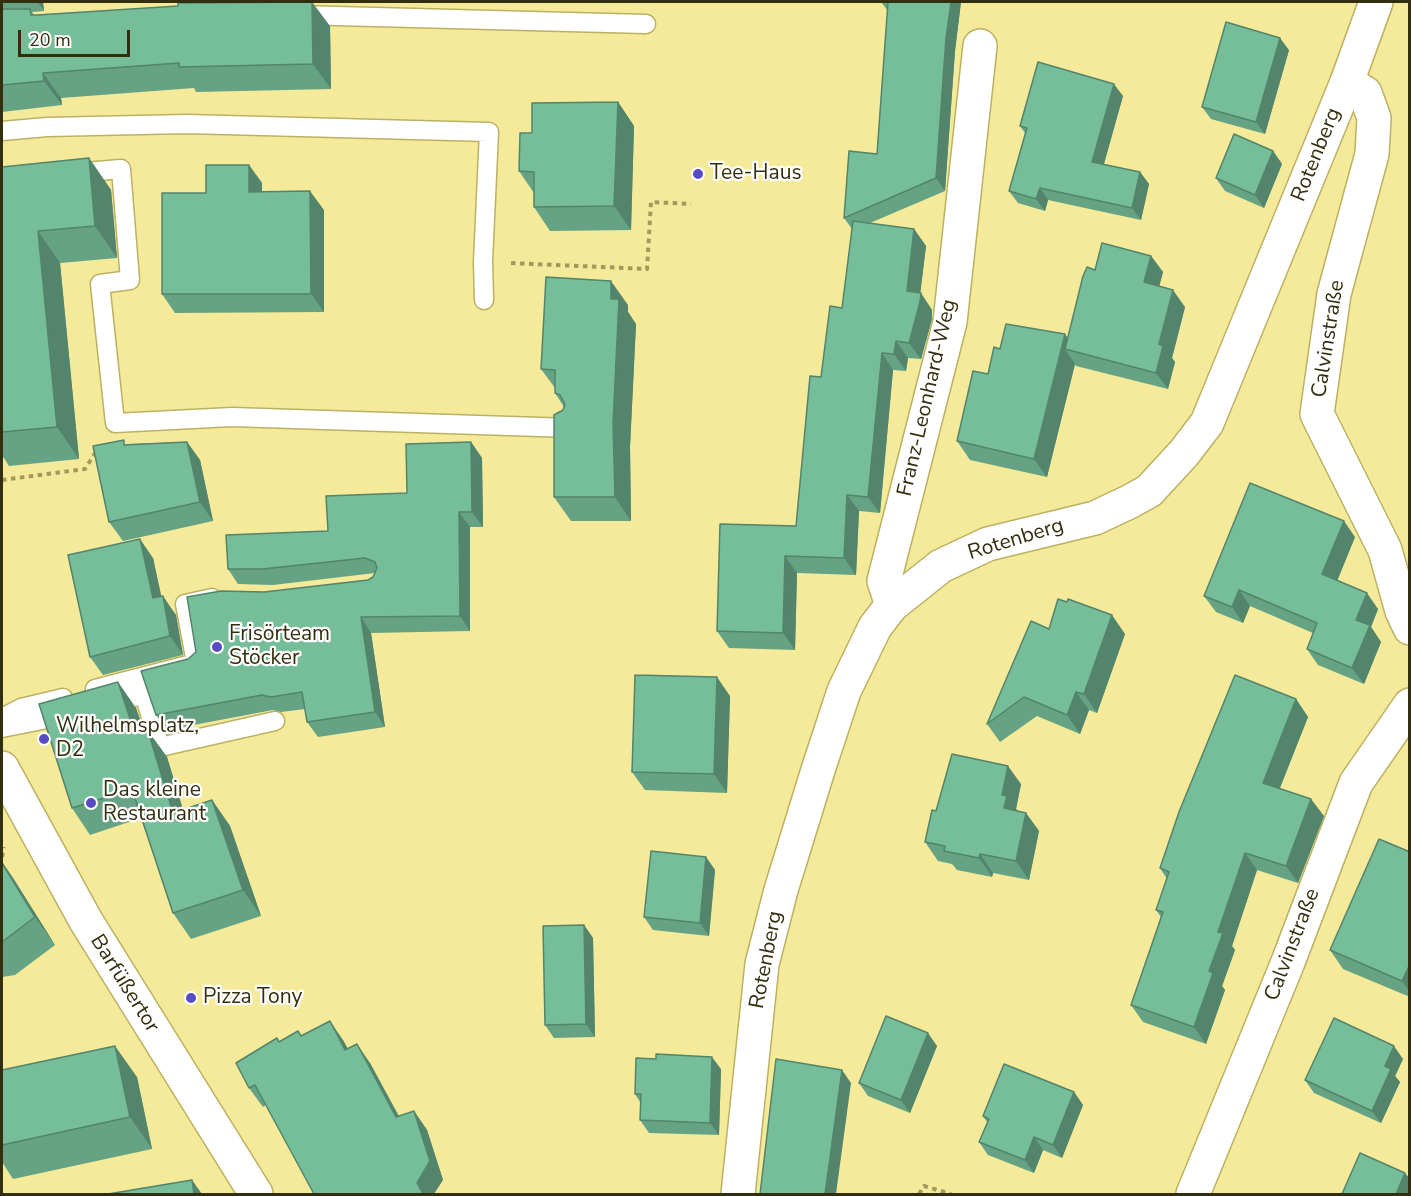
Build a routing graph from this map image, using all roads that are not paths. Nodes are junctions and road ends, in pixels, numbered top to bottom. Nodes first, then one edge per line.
1 (1376, 2) edge
2 (273, 14) edge
3 (646, 24) dead end
4 (980, 46) dead end
5 (1347, 82) junction
6 (2, 131) edge
7 (61, 174) edge
8 (484, 300) dead end
9 (571, 428) edge
10 (227, 595) edge
11 (892, 605) junction
12 (1410, 628) edge
13 (1410, 705) edge
14 (2, 718) edge
15 (275, 721) dead end
16 (2, 728) edge
17 (2, 768) edge
18 (256, 1194) edge
19 (738, 1194) edge
20 (1194, 1194) edge

1 - 5 street, Rotenberg
2 - 3 lane
4 - 11 street, Franz-Leonhard-Weg
5 - 11 street, Rotenberg
5 - 12 street, Calvinstraße
6 - 8 lane
7 - 9 lane
10 - 14 lane
11 - 19 street, Rotenberg
13 - 20 street, Calvinstraße
15 - 16 lane
17 - 18 street, Barfüßertor

